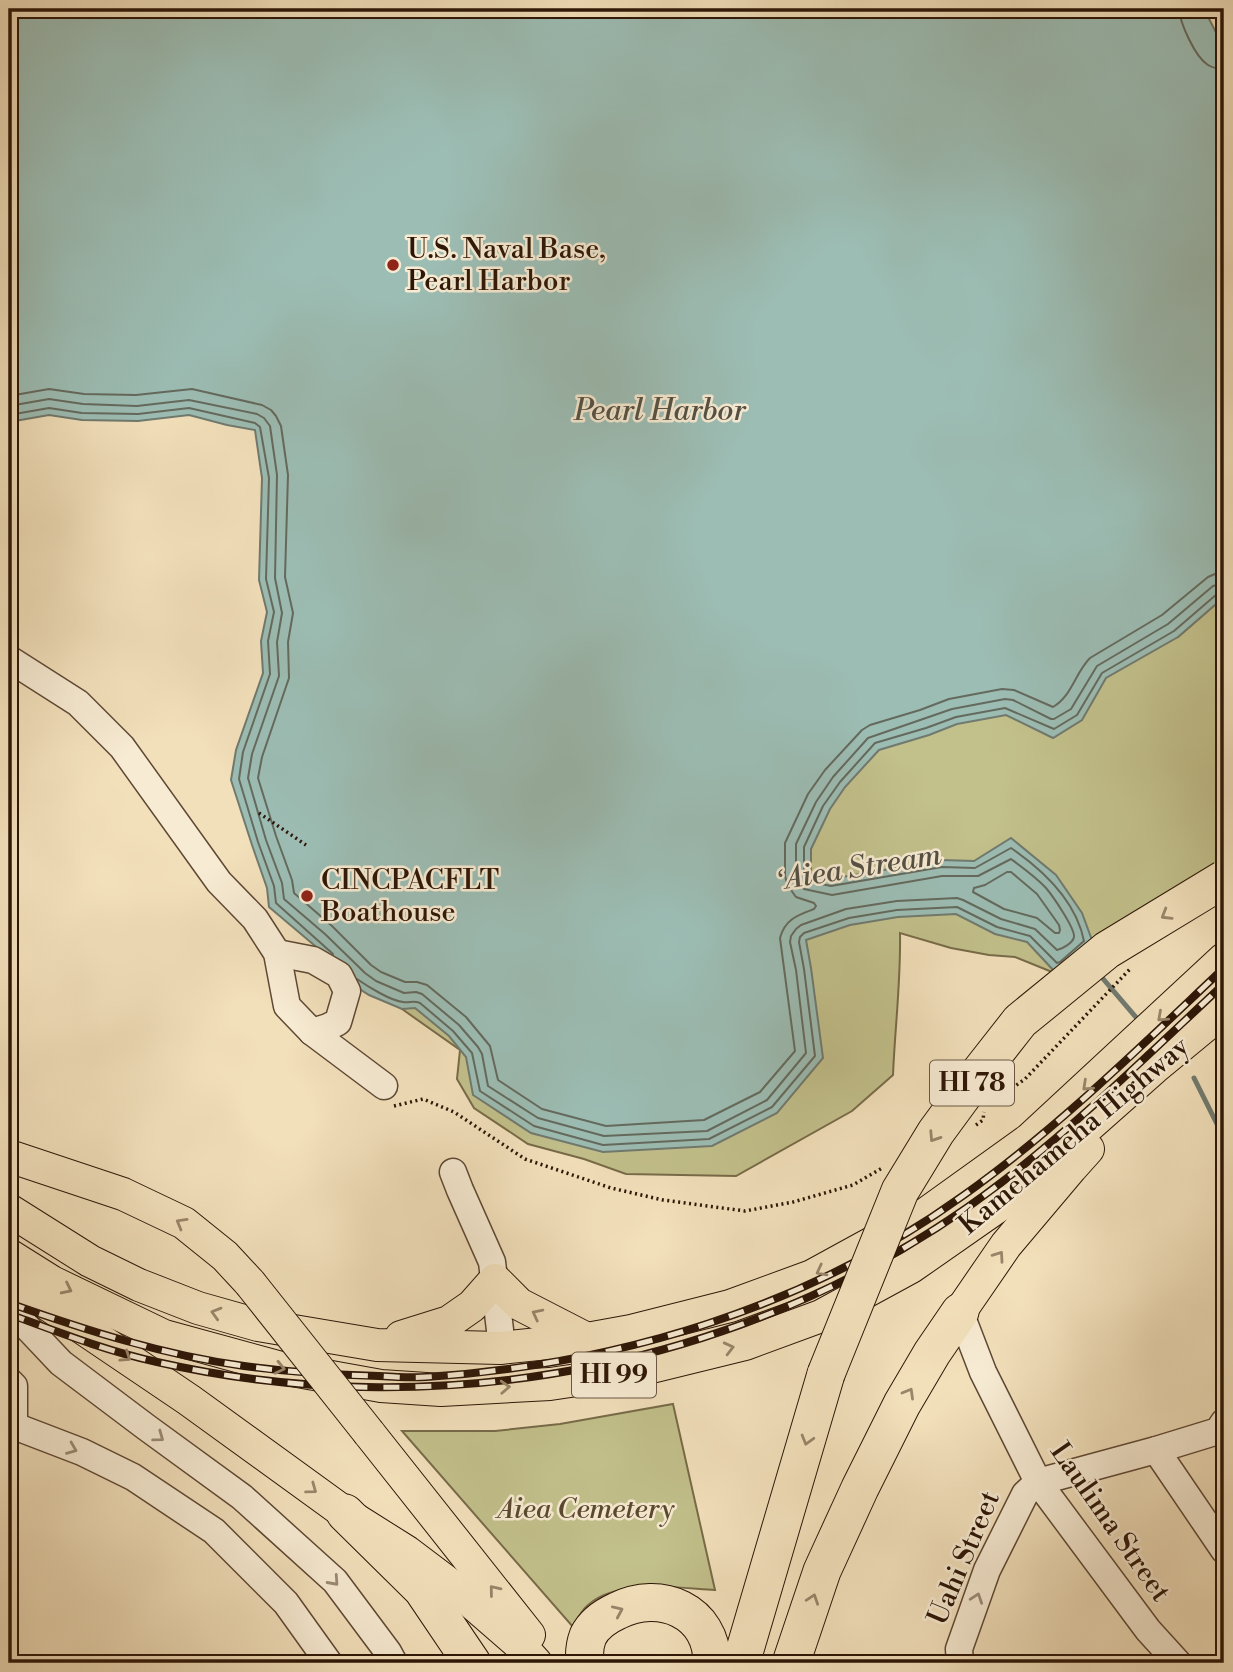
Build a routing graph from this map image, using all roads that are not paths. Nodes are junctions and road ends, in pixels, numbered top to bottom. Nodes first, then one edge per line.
1 (9, 659) edge
2 (1224, 879) edge
3 (277, 953) junction
4 (1224, 959) edge
5 (1224, 1011) edge
6 (312, 1032) junction
7 (1156, 1072) junction
8 (387, 1096) road end
9 (9, 1156) edge
10 (453, 1172) dead end
11 (9, 1210) edge
12 (9, 1255) edge
13 (9, 1278) edge
14 (495, 1280) junction
15 (9, 1308) edge
16 (960, 1312) junction
17 (587, 1339) junction
18 (377, 1345) junction
19 (500, 1348) junction
20 (9, 1381) edge
21 (441, 1390) junction
22 (1224, 1422) edge
23 (11, 1425) edge
24 (1156, 1450) junction
25 (1038, 1482) junction
26 (345, 1513) junction
27 (1224, 1550) edge
28 (329, 1663) edge
29 (394, 1663) edge
30 (472, 1663) edge
31 (536, 1663) edge
32 (552, 1663) edge
33 (585, 1663) edge
34 (712, 1663) edge
35 (741, 1663) edge
36 (791, 1663) edge
37 (960, 1663) edge
38 (1178, 1663) edge

1 - 3 street
2 -> 35 highway, HI 78, bridge
3 - 6 street
3 - 6 street
4 -> 17 main road, Kamehameha Highway / HI 99
5 - 7 main road, Kamehameha Highway / HI 99
6 - 8 street
16 -> 7 main road, Kamehameha Highway
21 -> 7 main road, Kamehameha Highway / HI 99
32 -> 9 main road, bridge
10 - 14 street
18 -> 11 main road, Kamehameha Highway / HI 99
12 -> 21 main road, Kamehameha Highway / HI 99
13 -> 26 main road
17 -> 14 main road
14 - 18 main road
14 - 19 street
15 -> 29 street
16 - 25 street, Laulima Street
36 -> 16 highway
17 - 19 main road, Kamehameha Highway / HI 99
18 - 19 main road, Kamehameha Highway / HI 99
19 - 21 main road
20 - 23 street
22 - 24 street
23 -> 28 street
24 - 25 street
24 - 27 street
37 -> 25 street, Uahi Street
25 - 38 street, Laulima Street
26 - 30 highway
26 - 31 main road
33 -> 34 highway

